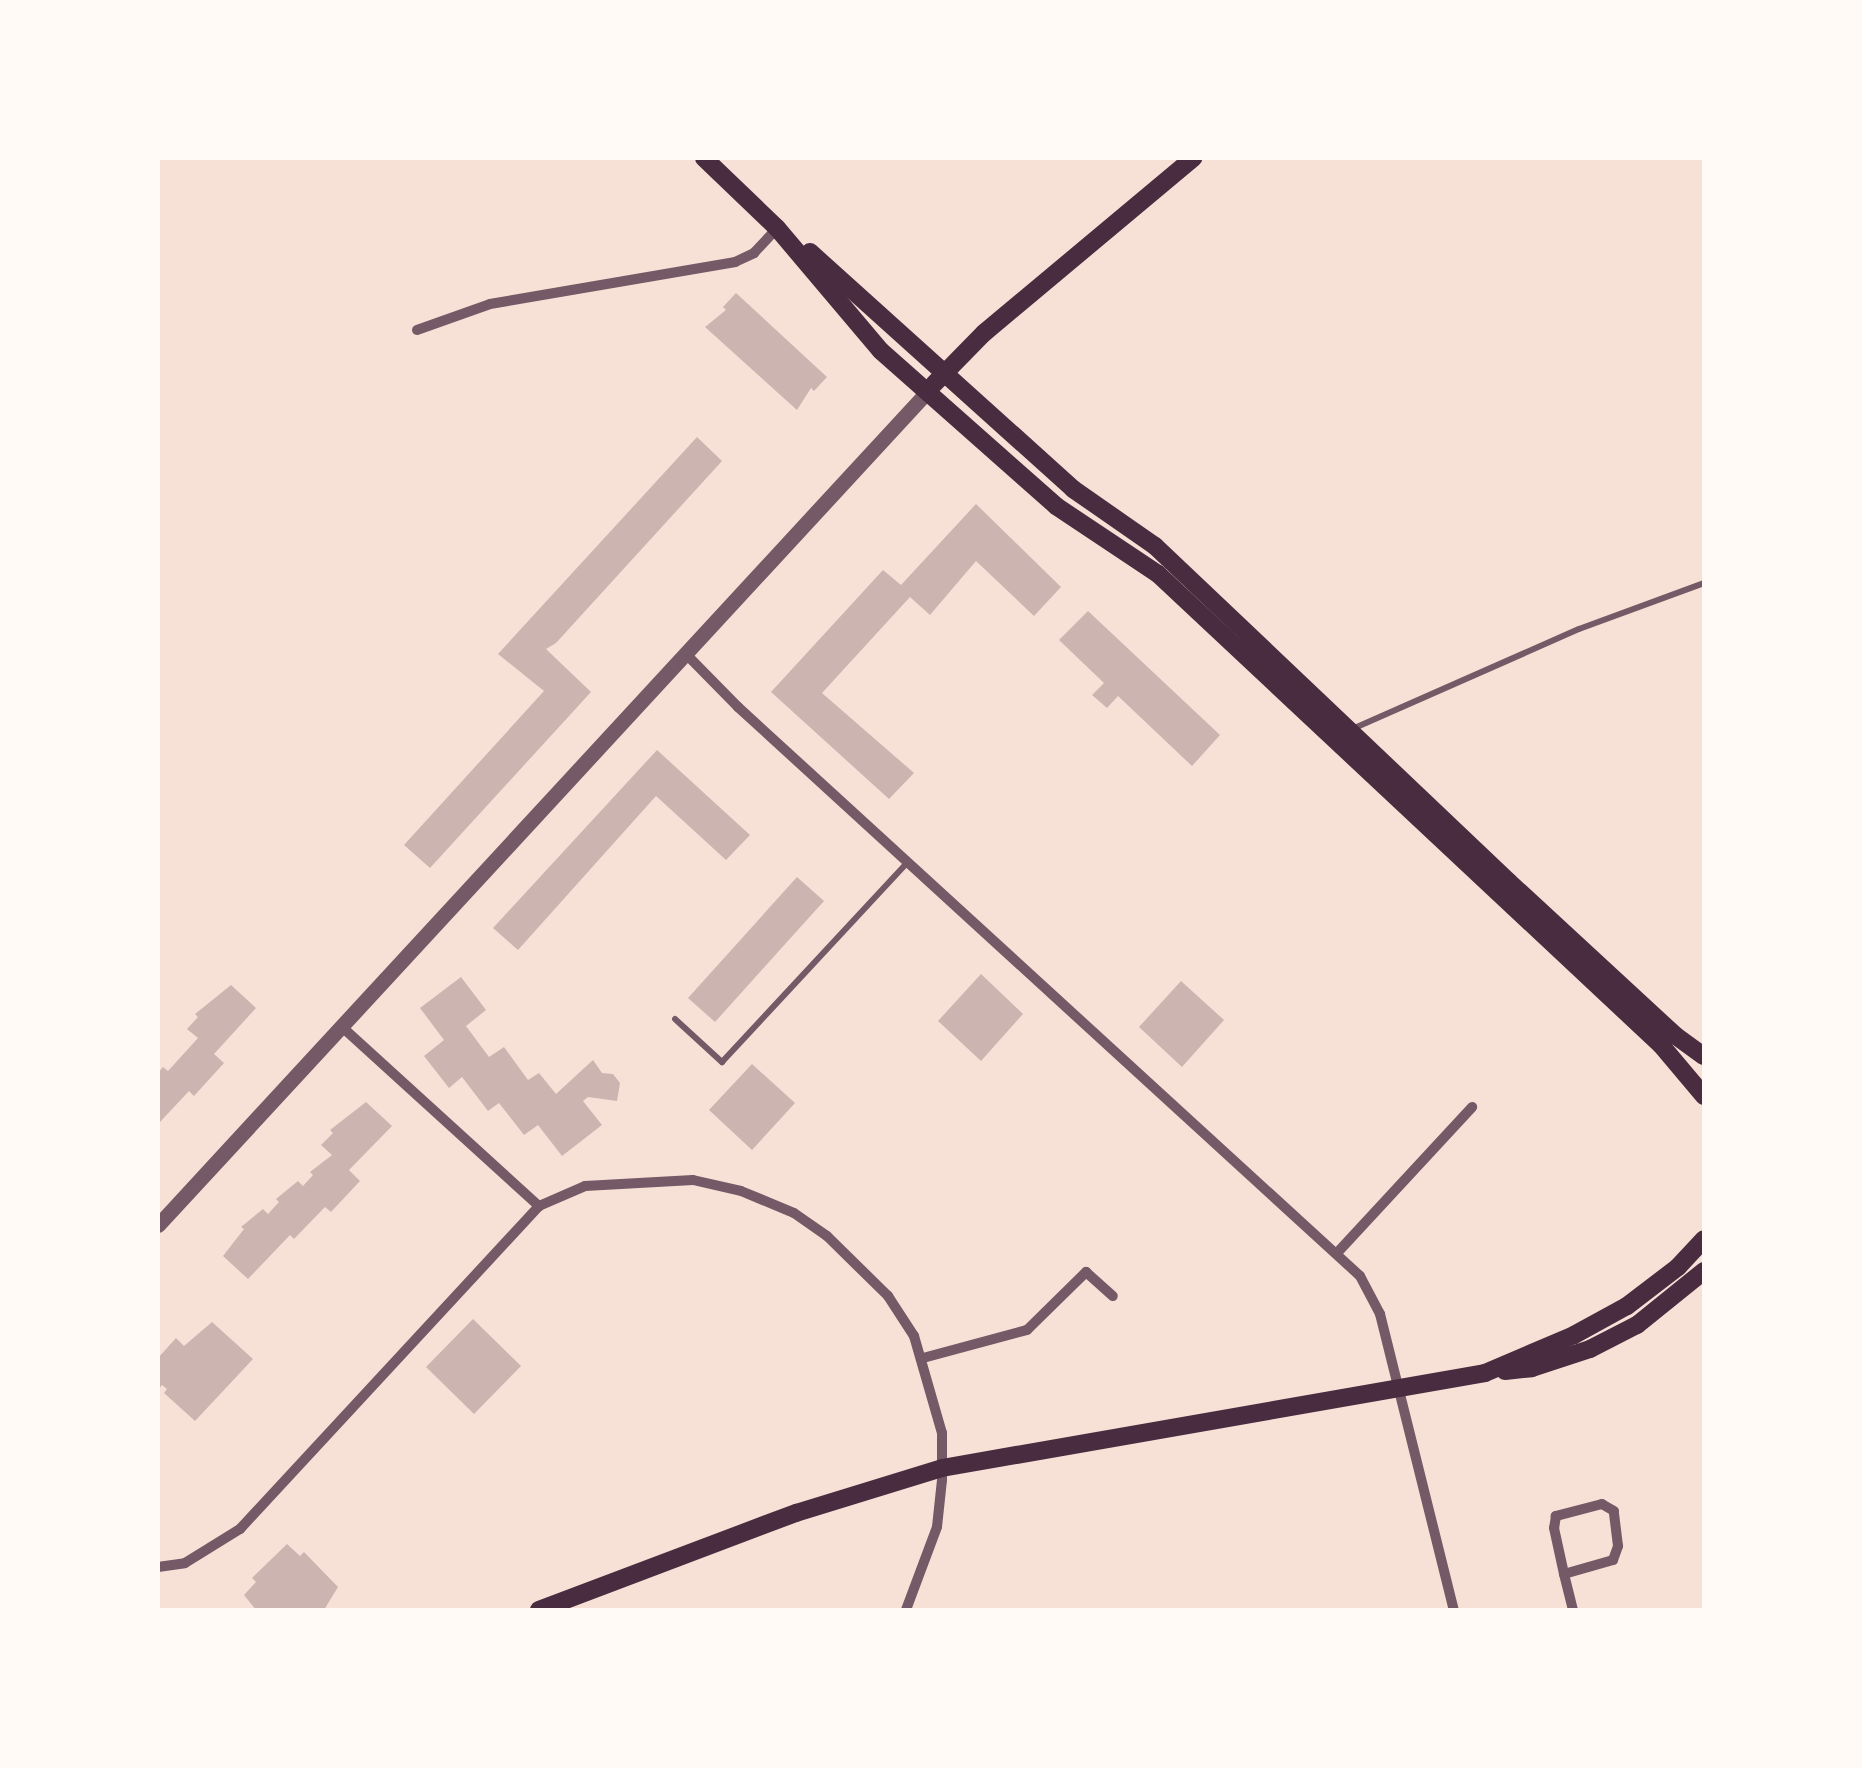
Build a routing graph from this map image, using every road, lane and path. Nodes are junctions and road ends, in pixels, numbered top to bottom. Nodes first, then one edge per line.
1 (704, 158) edge
2 (1194, 158) edge
3 (778, 228) junction
4 (418, 330) dead end
5 (942, 375) junction
6 (927, 392) junction
7 (1704, 583) edge
8 (685, 653) junction
9 (1350, 730) junction
10 (908, 862) junction
11 (675, 1019) dead end
12 (341, 1026) junction
13 (1704, 1056) edge
14 (1684, 1070) junction
15 (1704, 1081) edge
16 (1704, 1096) edge
17 (1472, 1108) dead end
18 (539, 1206) junction
19 (158, 1225) edge
20 (1704, 1238) edge
21 (1337, 1253) junction
22 (1704, 1271) edge
23 (1113, 1296) dead end
24 (923, 1358) junction
25 (1484, 1373) junction
26 (1398, 1389) junction
27 (942, 1468) junction
28 (158, 1567) edge
29 (1564, 1574) junction
30 (539, 1610) edge
31 (906, 1610) edge
32 (1454, 1610) edge
33 (1574, 1610) edge

1 - 3 main road
2 - 5 main road
3 - 4 street
3 - 5 main road
3 - 6 main road
5 - 6 main road
5 - 9 main road
6 - 8 street
6 - 14 main road
7 - 9 lane
8 - 10 street
8 - 12 street
9 - 13 main road
10 - 11 lane
10 - 21 street
12 - 18 street
12 - 19 street
14 - 15 main road
14 - 16 main road
17 - 21 street
18 - 24 street
18 - 28 street
20 - 25 main road
21 - 26 street
22 - 25 main road
23 - 24 street
24 - 27 street
25 - 26 main road
26 - 27 main road
26 - 32 street
27 - 30 main road
27 - 31 street
29 - 29 street
29 - 33 street

